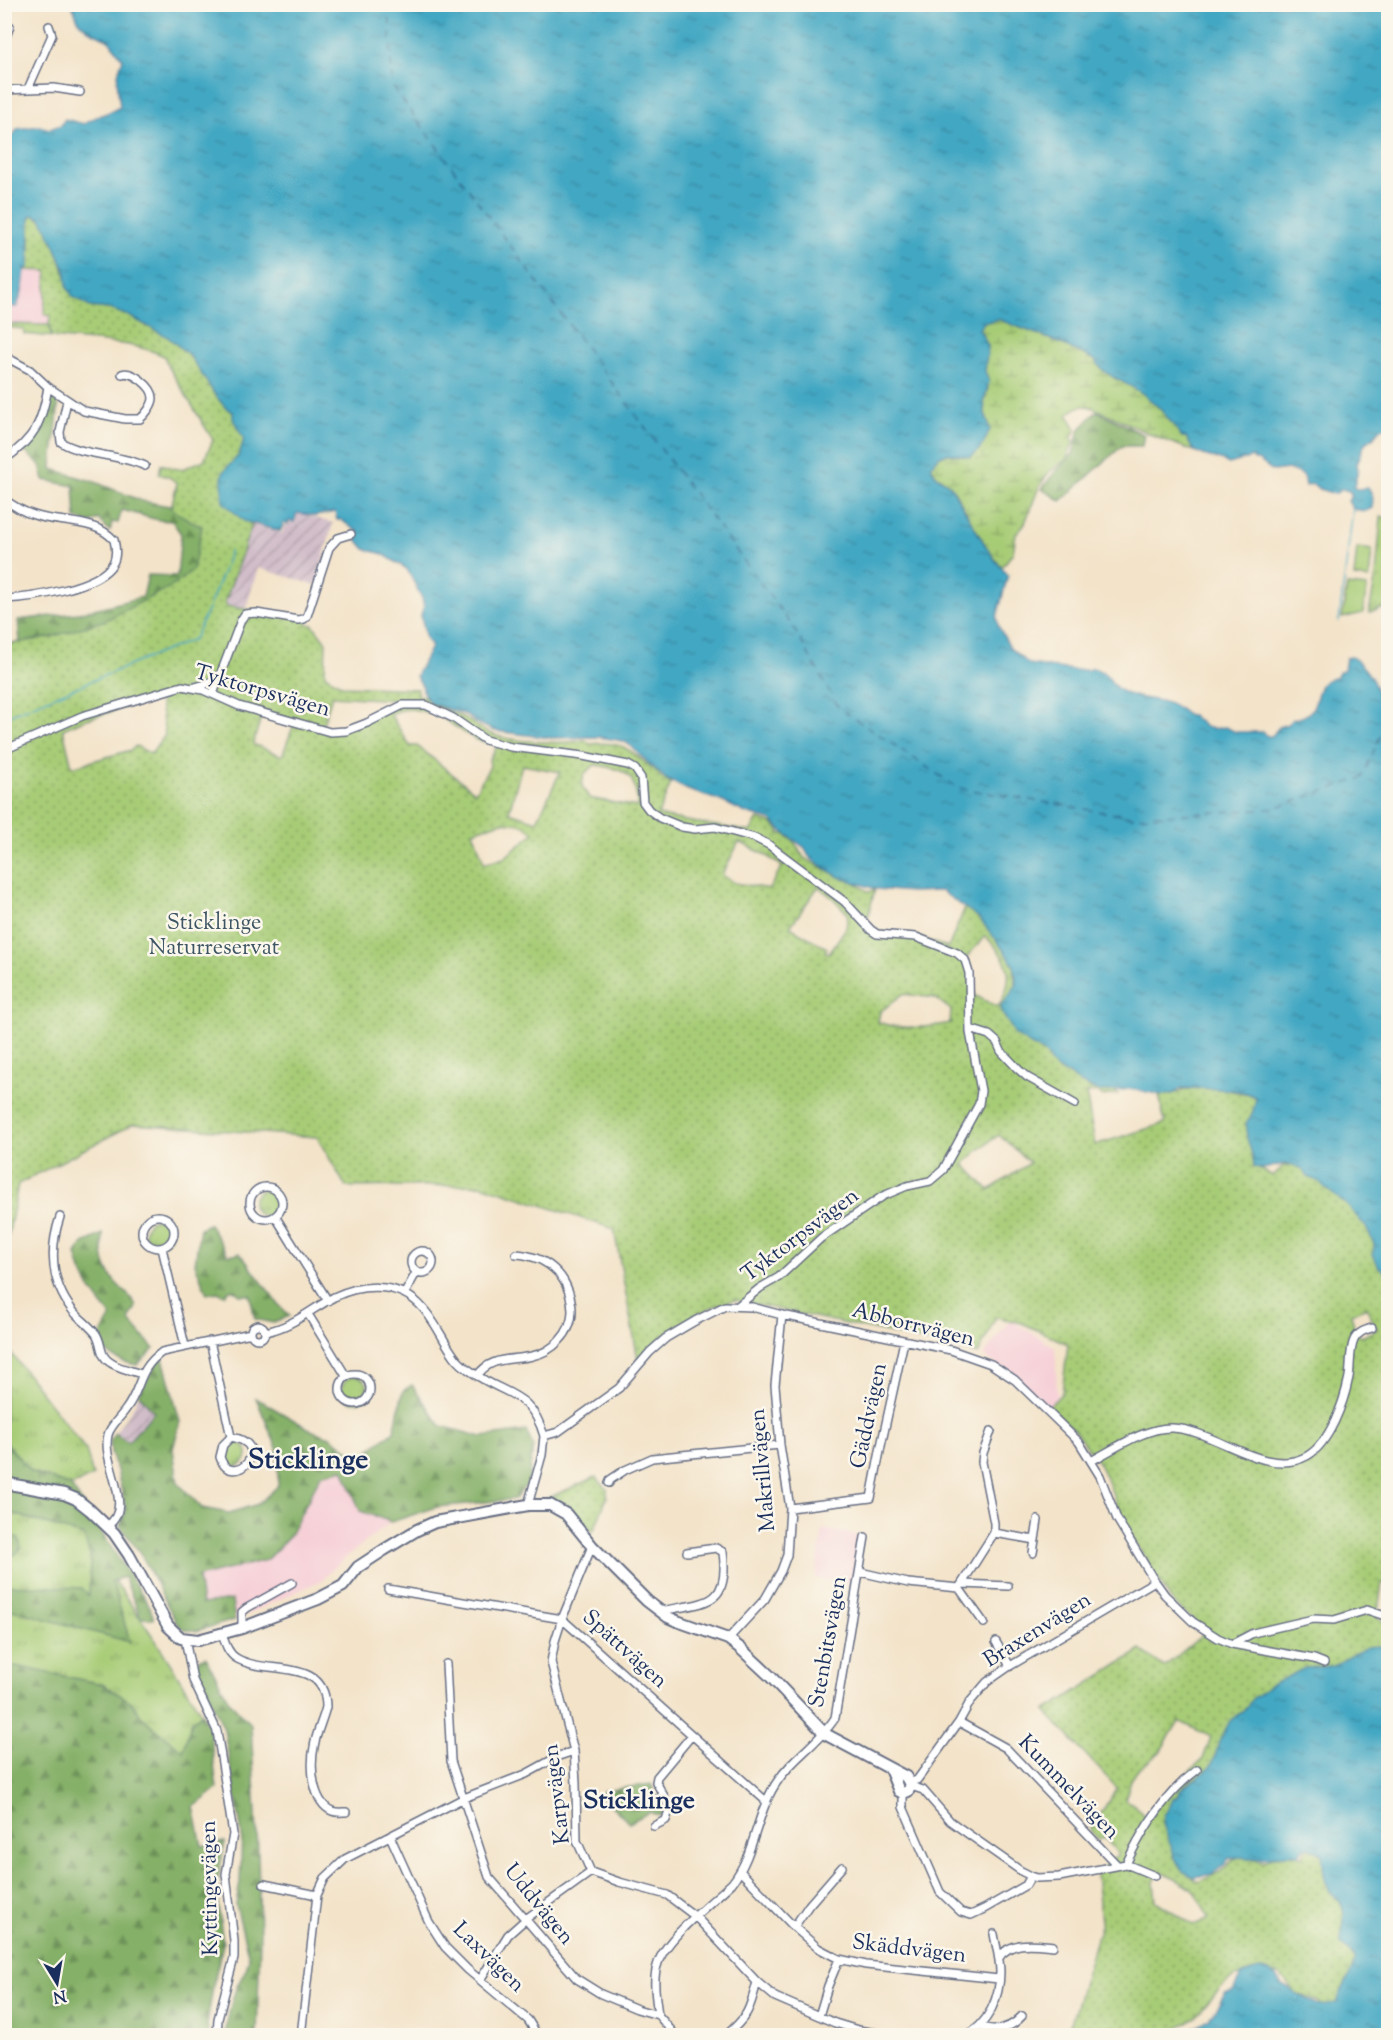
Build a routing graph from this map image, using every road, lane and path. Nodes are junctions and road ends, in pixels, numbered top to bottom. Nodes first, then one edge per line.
1 (10, 26) dead end
2 (49, 26) dead end
3 (4, 42) edge
4 (28, 89) junction
5 (4, 90) edge
6 (80, 92) dead end
7 (4, 356) edge
8 (122, 374) dead end
9 (48, 387) junction
10 (67, 401) junction
11 (4, 460) edge
12 (145, 466) dead end
13 (4, 499) edge
14 (351, 534) dead end
15 (4, 599) edge
16 (220, 676) junction
17 (194, 687) junction
18 (213, 694) junction
19 (4, 750) edge
20 (970, 1029) junction
21 (1075, 1104) dead end
22 (275, 1216) junction
23 (60, 1218) dead end
24 (162, 1248) junction
25 (516, 1254) dead end
26 (417, 1271) dead end
27 (405, 1293) junction
28 (328, 1301) junction
29 (739, 1305) junction
30 (308, 1314) junction
31 (782, 1315) junction
32 (1372, 1328) dead end
33 (210, 1341) junction
34 (904, 1341) junction
35 (185, 1346) junction
36 (141, 1374) junction
37 (346, 1376) junction
38 (477, 1376) junction
39 (991, 1431) dead end
40 (544, 1436) junction
41 (231, 1437) junction
42 (780, 1445) junction
43 (1092, 1461) junction
44 (4, 1483) edge
45 (609, 1484) dead end
46 (528, 1505) junction
47 (790, 1508) junction
48 (1038, 1520) dead end
49 (107, 1526) junction
50 (994, 1533) junction
51 (865, 1537) dead end
52 (1035, 1540) junction
53 (592, 1546) junction
54 (687, 1552) dead end
55 (1034, 1553) dead end
56 (860, 1572) junction
57 (1155, 1581) junction
58 (292, 1583) dead end
59 (960, 1586) junction
60 (1008, 1586) dead end
61 (388, 1589) dead end
62 (661, 1611) junction
63 (1388, 1617) edge
64 (562, 1618) junction
65 (984, 1623) dead end
66 (242, 1628) junction
67 (222, 1634) junction
68 (185, 1639) junction
69 (728, 1639) junction
70 (996, 1642) dead end
71 (1232, 1644) junction
72 (1324, 1663) dead end
73 (446, 1664) dead end
74 (1010, 1666) junction
75 (959, 1722) junction
76 (825, 1734) junction
77 (692, 1735) junction
78 (574, 1751) junction
79 (1197, 1770) dead end
80 (908, 1787) junction
81 (464, 1797) junction
82 (767, 1802) junction
83 (346, 1812) dead end
84 (654, 1826) dead end
85 (390, 1836) junction
86 (1126, 1864) junction
87 (1117, 1865) junction
88 (842, 1867) dead end
89 (591, 1872) junction
90 (741, 1872) junction
91 (1031, 1876) junction
92 (1155, 1876) dead end
93 (264, 1884) dead end
94 (317, 1895) junction
95 (696, 1917) junction
96 (526, 1918) junction
97 (794, 1927) junction
98 (994, 1934) dead end
99 (1053, 1946) dead end
100 (999, 1958) junction
101 (839, 1959) junction
102 (999, 1979) junction
103 (480, 1980) junction
104 (757, 1982) junction
105 (658, 2015) junction
106 (819, 2016) junction
107 (1022, 2016) dead end
108 (979, 2030) edge
109 (217, 2036) edge
110 (301, 2036) edge
111 (538, 2036) edge
112 (676, 2036) edge
113 (725, 2036) edge
114 (895, 2036) edge
115 (965, 2036) edge

1 - 3 street
2 - 4 street
4 - 5 street
4 - 6 street
7 - 9 street
8 - 10 street
9 - 10 street
9 - 11 street
10 - 12 street
13 - 15 street
14 - 16 street
16 - 17 street
16 - 18 street
17 - 18 street, Tyktorpsvägen
17 - 19 street, Tyktorpsvägen
18 - 20 street, Tyktorpsvägen
20 - 21 street
20 - 29 street, Tyktorpsvägen
22 - 22 street
22 - 28 street
23 - 36 street
24 - 24 street
24 - 35 street
25 - 38 street
26 - 27 street
27 - 28 street
27 - 38 street
28 - 30 street
29 - 31 street, Abborrvägen
29 - 40 street, Abborrvägen
30 - 33 street
30 - 37 street
31 - 34 street, Abborrvägen
31 - 42 street, Makrillvägen
32 - 43 street
33 - 35 street
33 - 41 street
34 - 43 street, Abborrvägen
34 - 47 street, Gäddvägen
35 - 36 street
36 - 49 street
37 - 37 street
38 - 40 street
39 - 50 street
40 - 46 street
41 - 41 street
42 - 45 street
42 - 47 street, Makrillvägen
43 - 57 street, Abborrvägen
44 - 49 street
46 - 53 street
46 - 66 street
47 - 69 street, Makrillvägen
48 - 52 street
49 - 68 street
50 - 52 street
50 - 59 street
51 - 56 street, Stenbitsvägen
52 - 55 street
53 - 62 street
53 - 64 street, Karpvägen
54 - 62 street
56 - 59 street
56 - 76 street, Stenbitsvägen
57 - 71 street, Abborrvägen
57 - 74 street, Braxenvägen
58 - 66 street
59 - 60 street
59 - 65 street
61 - 64 street, Spättvägen
62 - 69 street
63 - 71 street
64 - 77 street, Spättvägen
64 - 78 street, Karpvägen
66 - 67 street
67 - 68 street
67 - 83 street
68 - 109 street, Kyttingevägen
69 - 76 street
70 - 74 street
71 - 72 street, Abborrvägen
73 - 81 street, Uddvägen
74 - 75 street, Braxenvägen
75 - 80 street, Braxenvägen
75 - 87 street, Kummelvägen
76 - 80 street
76 - 82 street, Stenbitsvägen
77 - 82 street, Spättvägen
77 - 84 street
78 - 81 street
78 - 89 street, Karpvägen
79 - 86 street
80 - 91 street
80 - 91 street
81 - 85 street
81 - 96 street, Uddvägen
82 - 90 street, Stenbitsvägen
85 - 94 street
85 - 103 street, Laxvägen
86 - 87 street
86 - 92 street
87 - 91 street
88 - 97 street
89 - 95 street, Karpvägen
89 - 96 street
90 - 95 street, Stenbitsvägen
90 - 97 street, Skäddvägen
93 - 94 street
94 - 110 street
95 - 104 street, Karpvägen
95 - 105 street, Stenbitsvägen
96 - 103 street
96 - 105 street, Uddvägen
97 - 101 street, Skäddvägen
98 - 100 street
99 - 100 street
100 - 102 street
101 - 102 street, Skäddvägen
101 - 106 street
102 - 108 street
103 - 111 street, Laxvägen
104 - 106 street, Karpvägen
104 - 113 street
105 - 112 street
106 - 114 street, Karpvägen
107 - 108 street
108 - 115 street

